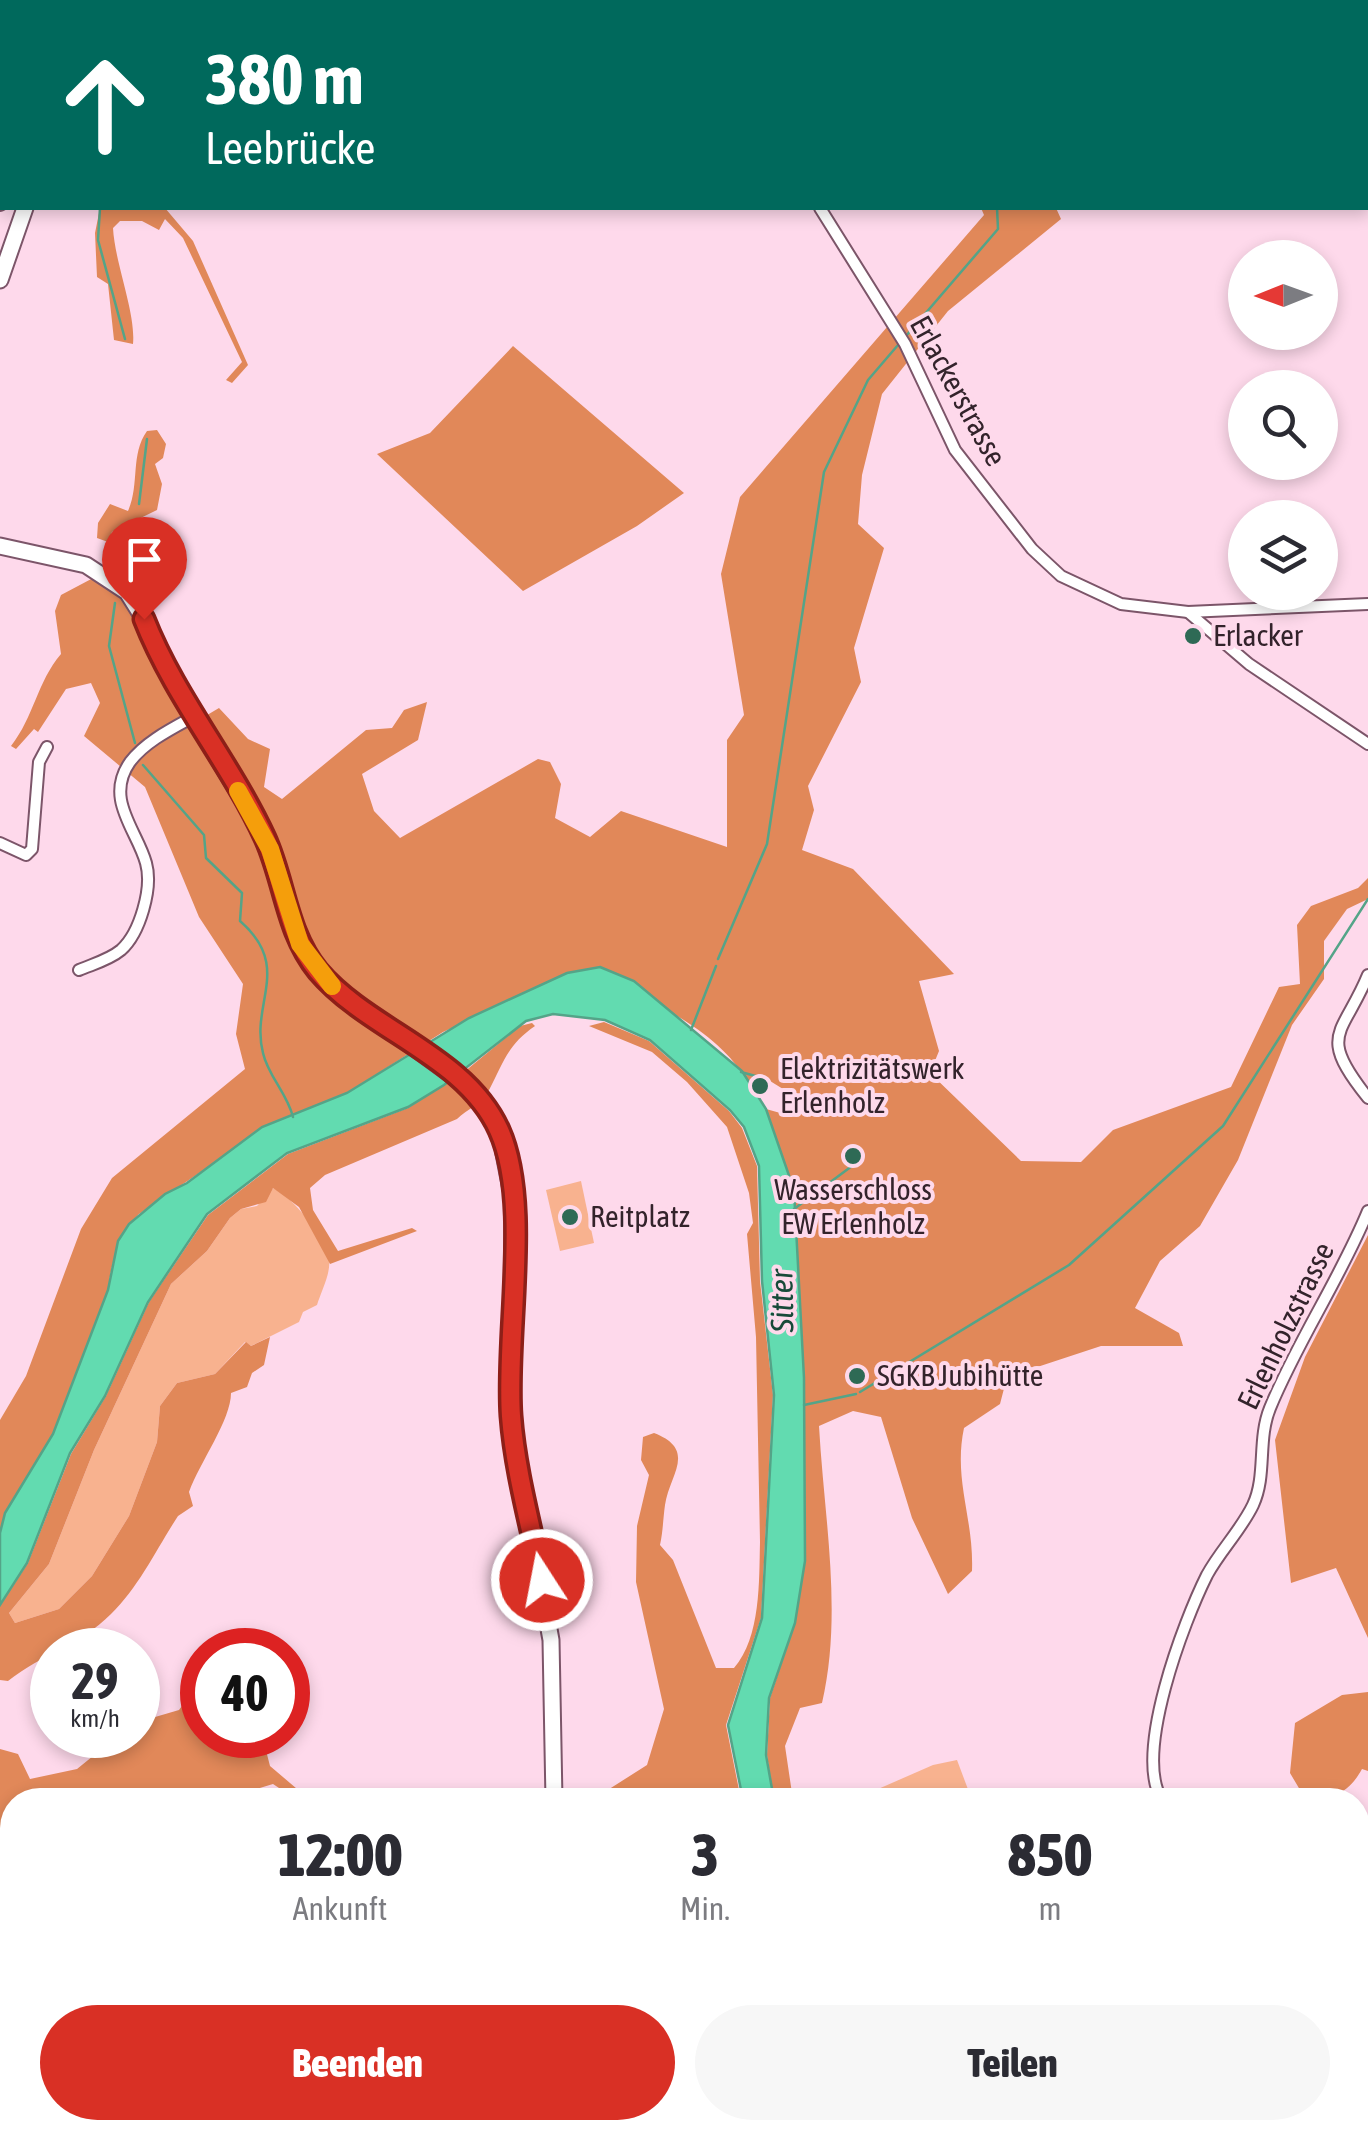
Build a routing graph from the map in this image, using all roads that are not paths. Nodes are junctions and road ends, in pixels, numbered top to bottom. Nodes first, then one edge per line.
1 (24, 210) edge
2 (821, 210) edge
3 (0, 280) edge
4 (0, 546) edge
5 (1368, 604) edge
6 (1188, 612) junction
7 (192, 717) junction
8 (1368, 744) edge
9 (47, 747) dead end
10 (0, 843) edge
11 (79, 970) dead end
12 (1368, 975) edge
13 (1368, 1098) edge
14 (1368, 1211) edge
15 (554, 1788) edge
16 (1156, 1788) edge

1 - 3 street
2 - 6 street, Erlackerstrasse
4 - 7 street
5 - 6 street, Erlackerstrasse
6 - 8 street
7 - 11 street
7 - 15 street
9 - 10 street
12 - 13 street
14 - 16 street, Erlenholzstrasse

